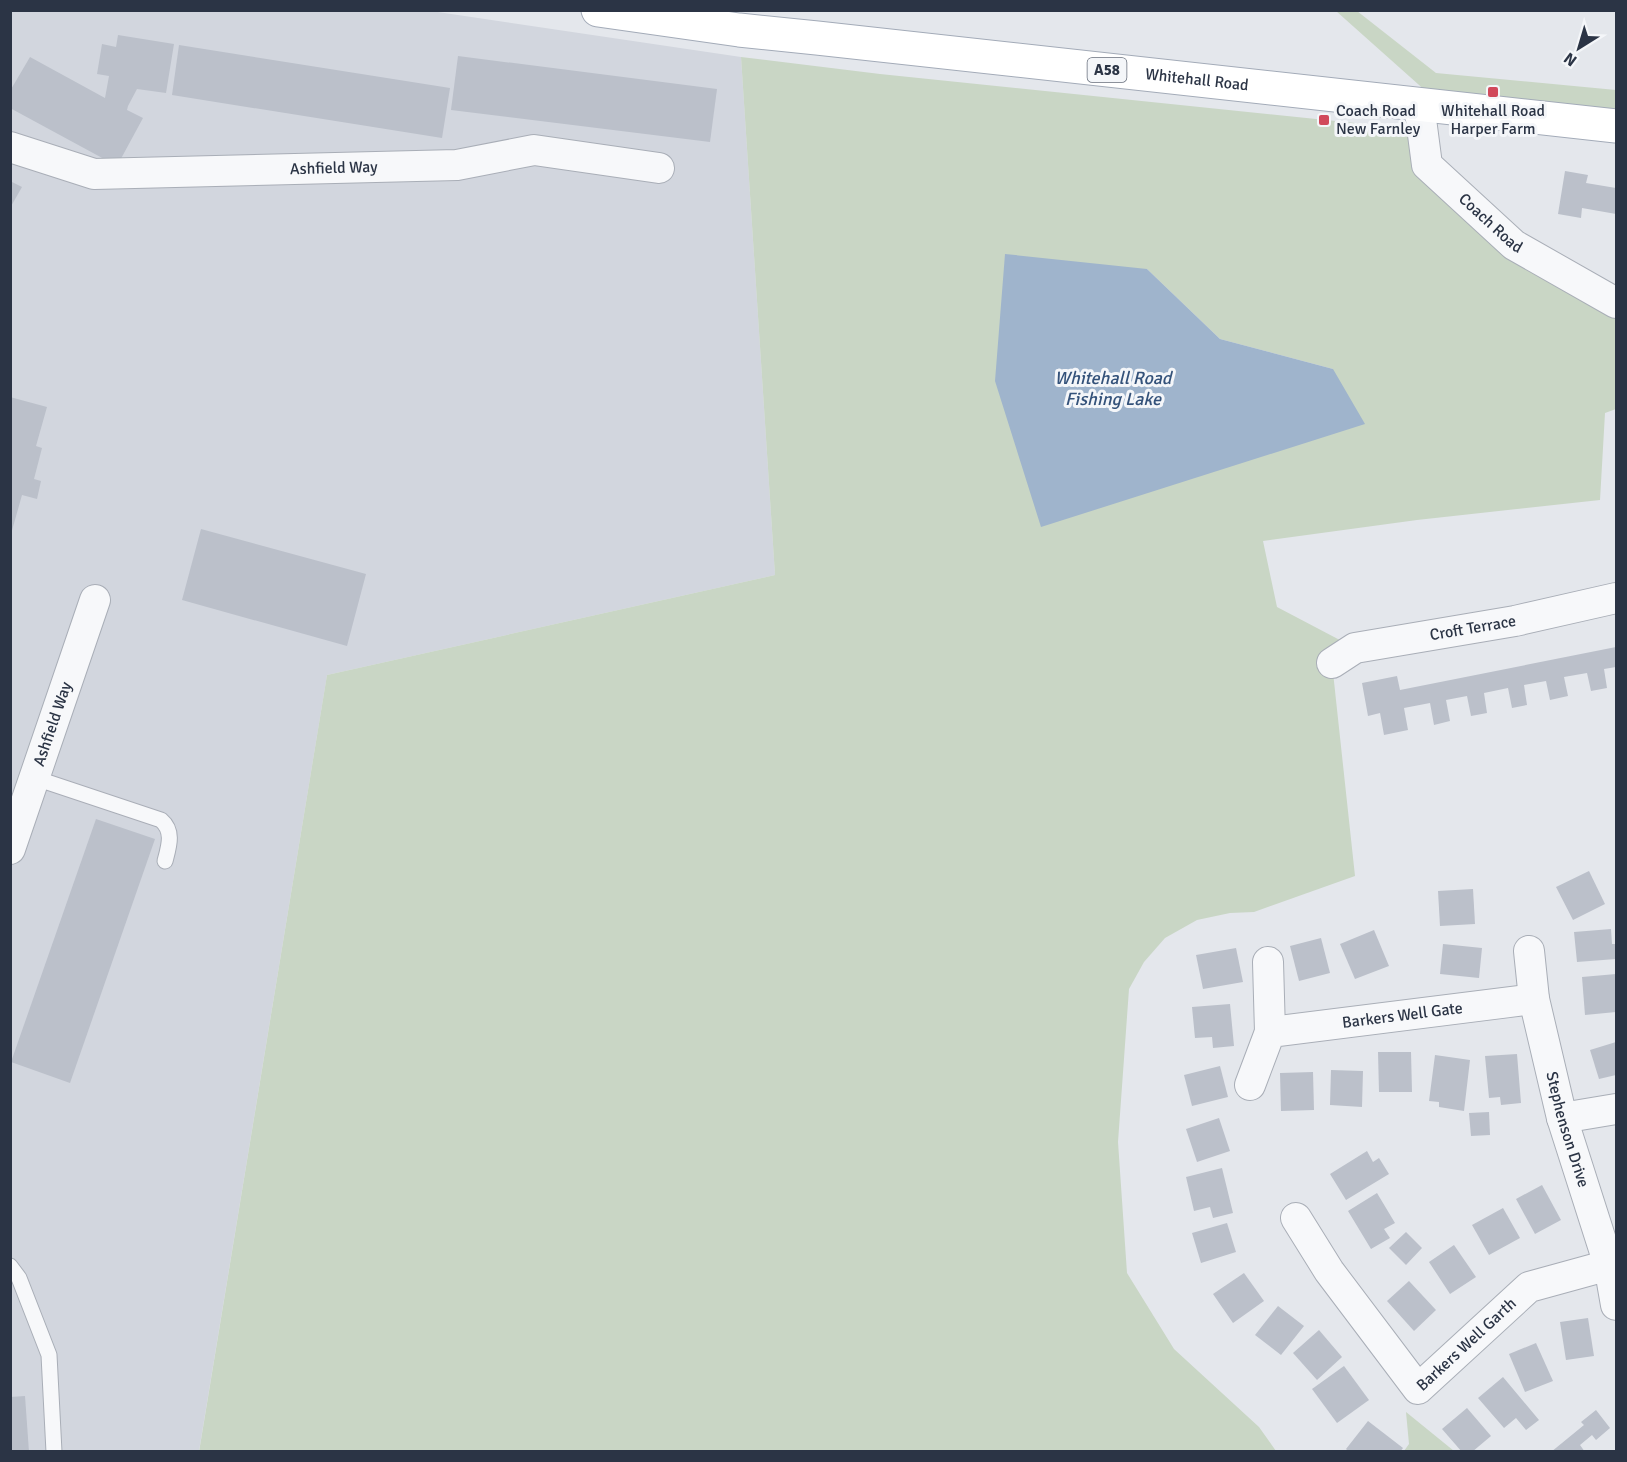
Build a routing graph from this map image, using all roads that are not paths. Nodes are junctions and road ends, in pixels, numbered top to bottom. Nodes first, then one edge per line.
1 (598, 10) edge
2 (1419, 104) junction
3 (1617, 126) edge
4 (10, 147) edge
5 (659, 168) dead end
6 (1617, 303) edge
7 (1617, 598) edge
8 (95, 600) dead end
9 (1332, 663) dead end
10 (35, 778) junction
11 (10, 849) edge
12 (165, 861) dead end
13 (1529, 951) dead end
14 (1268, 962) dead end
15 (1534, 999) junction
16 (1270, 1032) junction
17 (1250, 1085) dead end
18 (1617, 1109) edge
19 (1562, 1118) junction
20 (1296, 1218) dead end
21 (1609, 1265) junction
22 (10, 1266) edge
23 (1617, 1305) edge
24 (54, 1452) edge

1 - 2 main road, Whitehall Road / A58
2 - 3 main road, Whitehall Road / A58
2 - 6 street, Coach Road
4 - 5 street, Ashfield Way
7 - 9 street, Croft Terrace
8 - 10 street, Ashfield Way
10 - 11 street, Ashfield Way
10 - 12 lane
13 - 15 street, Stephenson Drive
14 - 16 street
15 - 16 street, Barkers Well Gate
15 - 19 street, Stephenson Drive
16 - 17 street
18 - 19 street
19 - 21 street, Stephenson Drive
20 - 21 street, Barkers Well Garth
21 - 23 street, Stephenson Drive
22 - 24 lane

